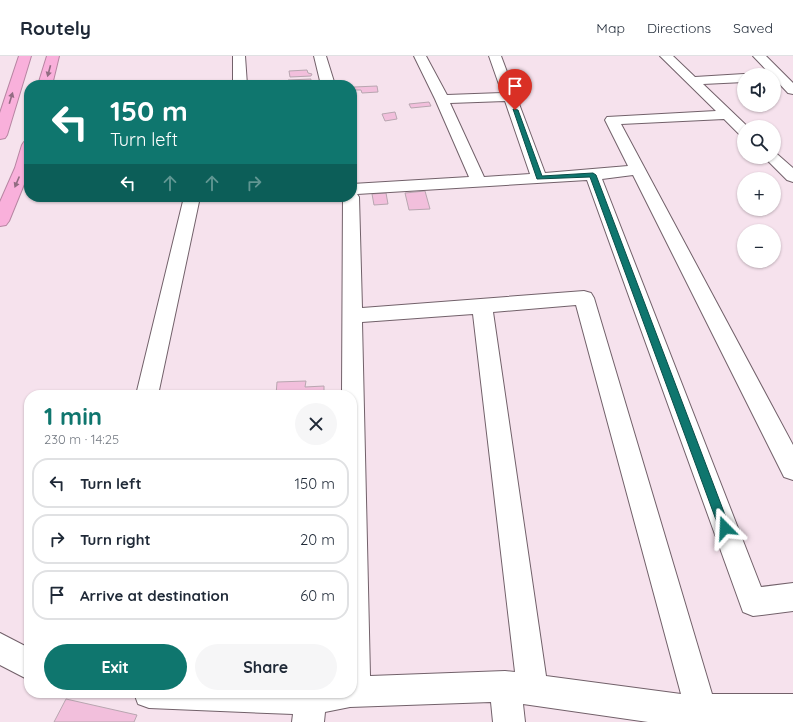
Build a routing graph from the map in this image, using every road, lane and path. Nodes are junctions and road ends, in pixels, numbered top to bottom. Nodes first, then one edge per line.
1 (25, 56) edge
2 (53, 56) edge
3 (239, 56) edge
4 (320, 56) edge
5 (420, 56) edge
6 (495, 56) edge
7 (666, 56) edge
8 (759, 56) edge
9 (769, 68) edge
10 (737, 78) edge
11 (46, 80) edge
12 (240, 80) edge
13 (327, 80) edge
14 (781, 80) edge
15 (692, 81) junction
16 (793, 90) edge
17 (510, 97) junction
18 (442, 99) junction
19 (727, 115) junction
20 (737, 124) edge
21 (0, 135) edge
22 (781, 161) edge
23 (24, 164) edge
24 (638, 170) junction
25 (593, 175) junction
26 (793, 177) edge
27 (539, 178) junction
28 (479, 182) junction
29 (357, 189) edge
30 (191, 202) edge
31 (351, 202) edge
32 (0, 221) edge
33 (482, 306) junction
34 (353, 316) junction
35 (148, 390) edge
36 (353, 390) edge
37 (793, 469) edge
38 (793, 597) edge
39 (0, 648) edge
40 (24, 662) edge
41 (519, 688) junction
42 (357, 692) edge
43 (197, 698) edge
44 (337, 698) edge
45 (310, 710) edge
46 (793, 710) edge
47 (684, 714) edge
48 (509, 722) edge

21 -> 1 highway
2 -> 11 highway
3 - 12 street
4 - 13 street
5 - 18 street
6 - 17 street
7 - 15 street
8 - 9 street
10 - 15 street
14 - 16 street
15 - 19 street
17 - 18 street
17 - 27 street
18 - 28 street
19 - 20 street
19 - 24 street
22 - 26 street
23 -> 32 highway
24 - 25 street
24 - 37 street
25 - 27 street
25 - 38 street
27 - 28 street
28 - 29 street
30 - 35 street
31 - 34 street
33 - 34 street
33 - 41 street
33 - 47 street
34 - 36 street
39 - 40 street
41 - 42 street
41 - 47 street
41 - 48 street
43 - 45 street
44 - 45 street
46 - 47 street

